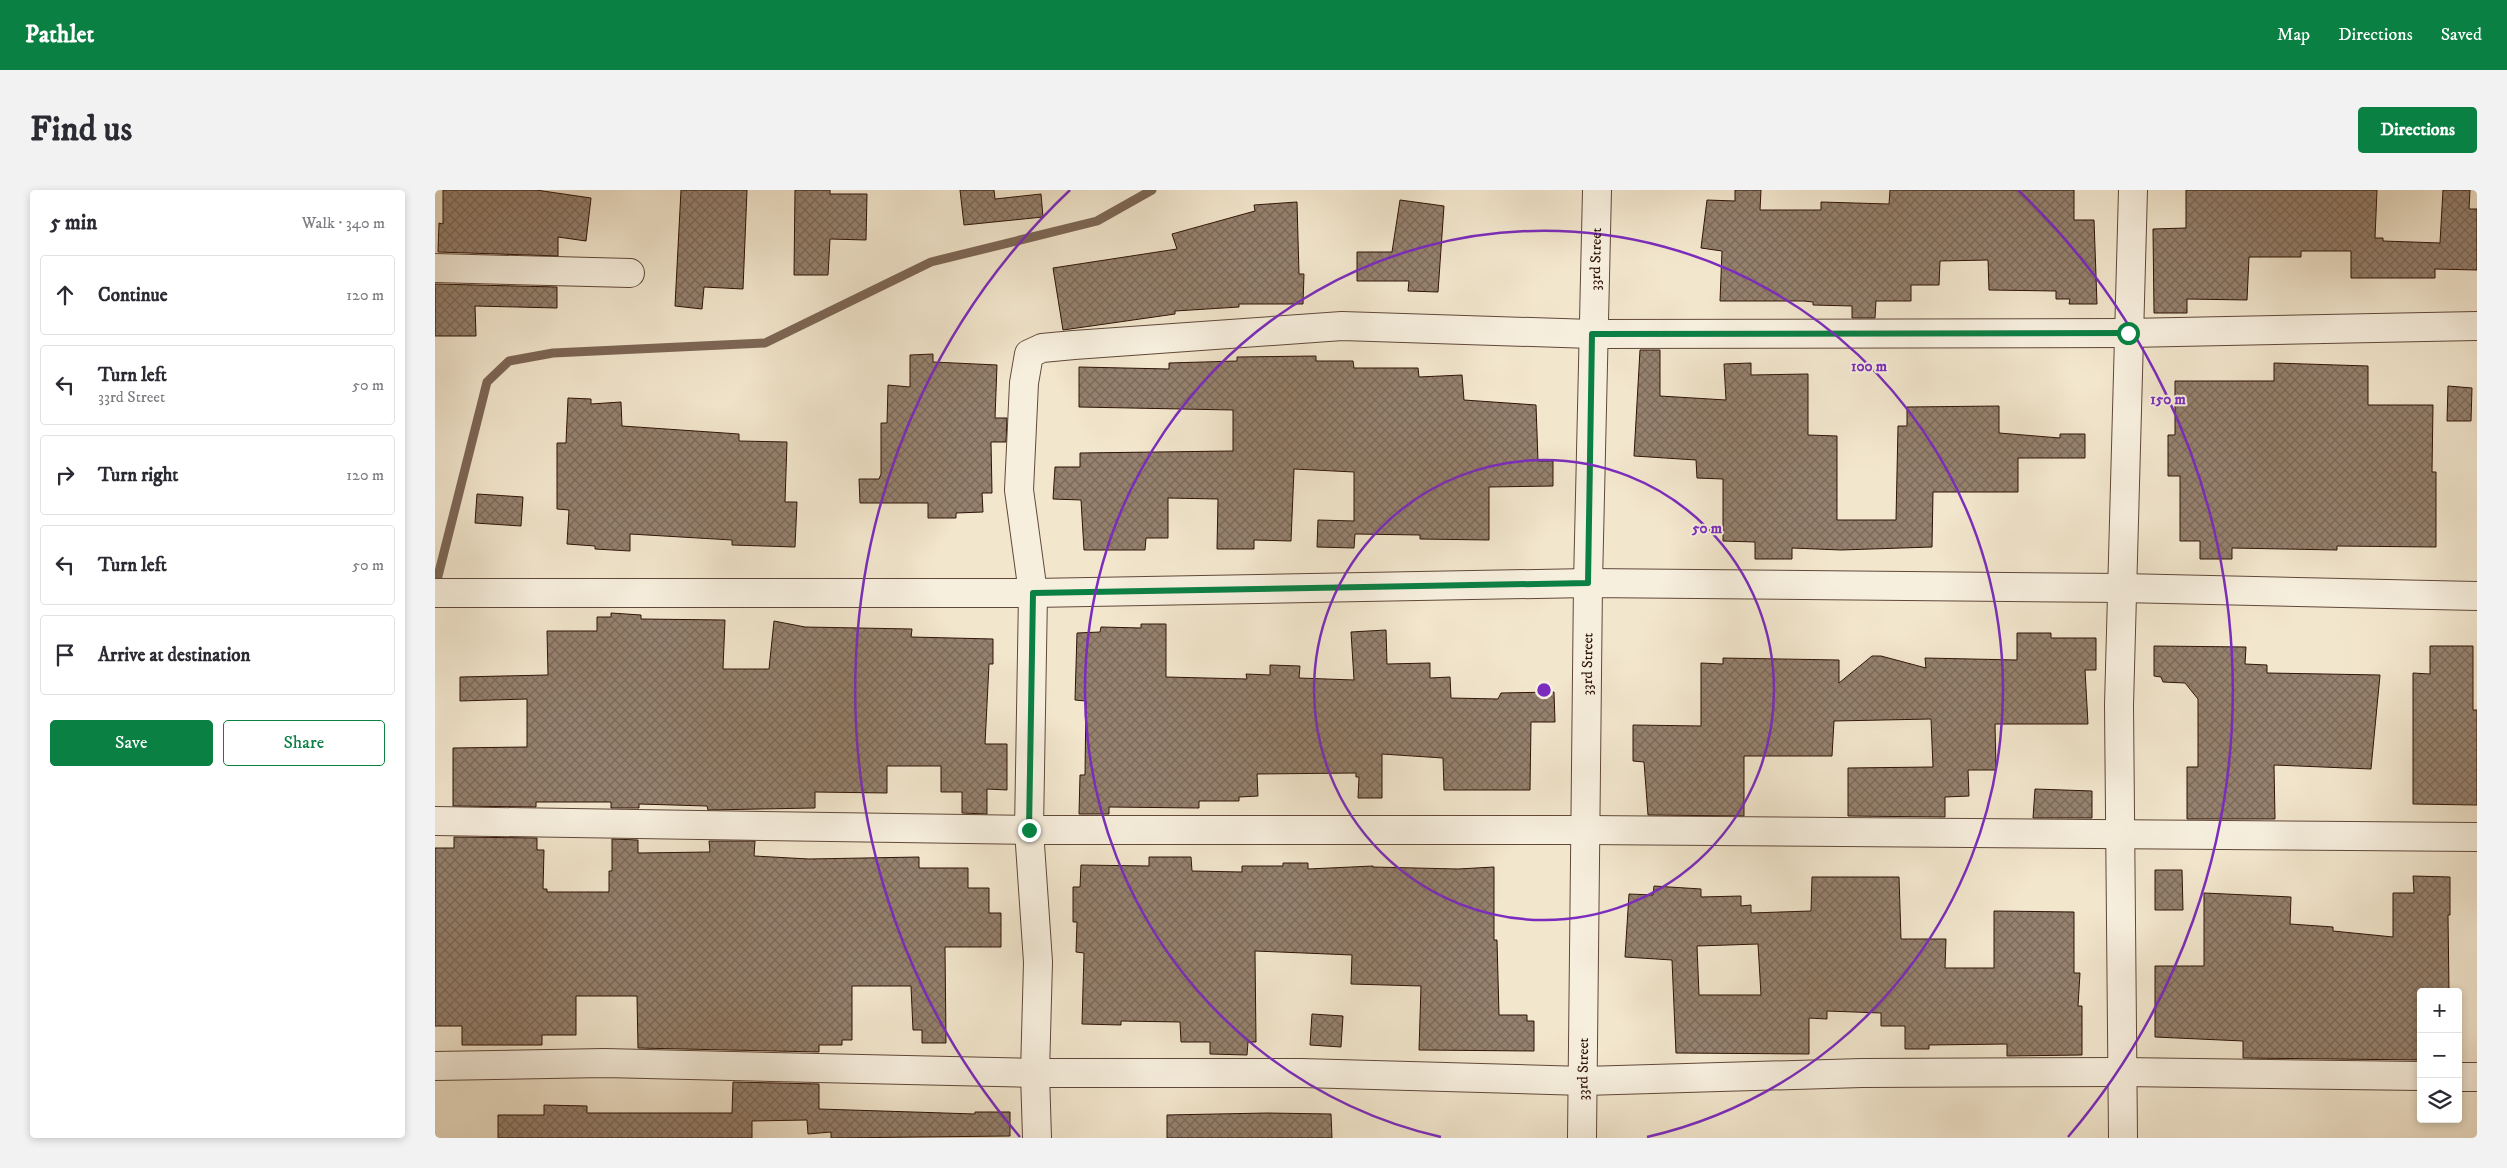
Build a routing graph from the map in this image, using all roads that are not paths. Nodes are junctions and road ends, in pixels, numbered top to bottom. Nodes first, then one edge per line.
1 (1597, 190) edge
2 (2133, 190) edge
3 (435, 268) edge
4 (630, 273) dead end
5 (2477, 326) edge
6 (2128, 333) junction
7 (1592, 334) junction
8 (1588, 583) junction
9 (2122, 588) junction
10 (435, 593) edge
11 (1033, 593) junction
12 (2477, 596) edge
13 (435, 821) edge
14 (1029, 830) junction
15 (1586, 830) junction
16 (2120, 834) junction
17 (2477, 837) edge
18 (435, 1066) edge
19 (2122, 1072) junction
20 (1035, 1073) junction
21 (2417, 1076) edge
22 (2462, 1077) edge
23 (2477, 1077) edge
24 (1584, 1081) junction
25 (1037, 1138) edge
26 (1583, 1138) edge
27 (2123, 1138) edge

1 - 7 street, 33rd Street
2 - 6 street
3 - 4 street
5 - 6 street
6 - 7 street
6 - 9 street
7 - 8 street, 33rd Street
7 - 11 street
8 - 9 street
8 - 11 street
8 - 15 street, 33rd Street
9 - 12 street
9 - 16 street
10 - 11 street
11 - 14 street
13 - 14 street
14 - 15 street
14 - 20 street
15 - 16 street
15 - 24 street, 33rd Street
16 - 17 street
16 - 19 street
18 - 20 street
19 - 21 street
19 - 24 street
19 - 27 street
20 - 24 street
20 - 25 street
22 - 23 street
24 - 26 street, 33rd Street

